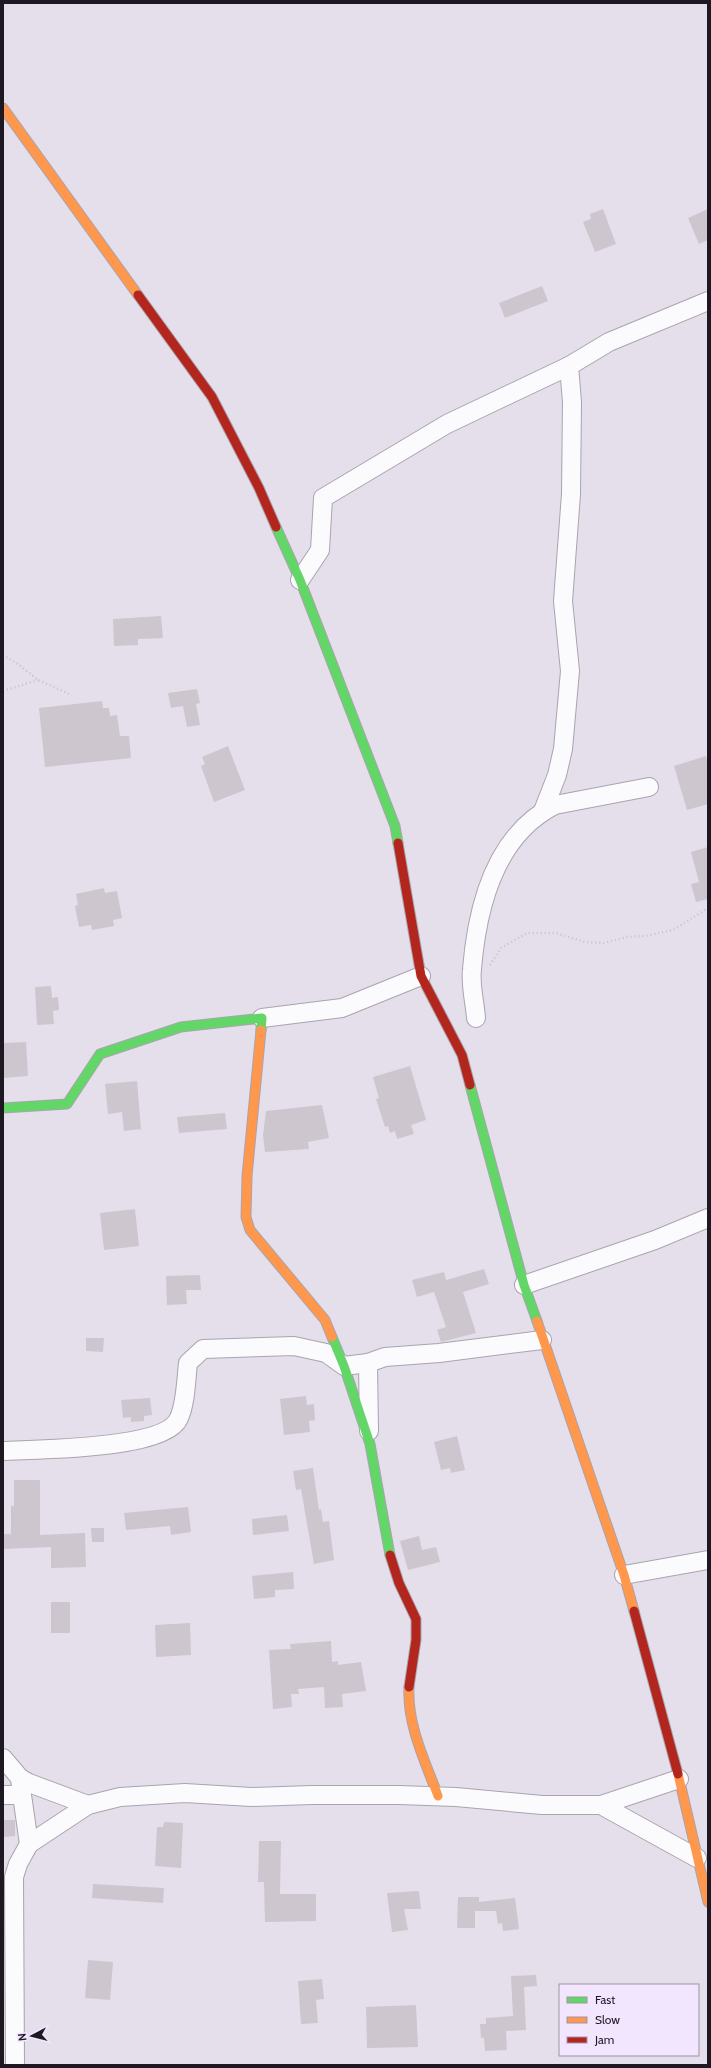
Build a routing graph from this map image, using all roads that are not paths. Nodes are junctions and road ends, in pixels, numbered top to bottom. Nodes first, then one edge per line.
1 (3, 108) edge
2 (708, 301) edge
3 (569, 366) junction
4 (300, 580) junction
5 (649, 787) dead end
6 (543, 811) junction
7 (421, 976) junction
8 (262, 1018) junction
9 (476, 1018) dead end
10 (3, 1108) edge
11 (708, 1218) edge
12 (524, 1285) junction
13 (542, 1340) junction
14 (368, 1363) junction
15 (344, 1366) junction
16 (370, 1444) junction
17 (3, 1451) edge
18 (708, 1560) edge
19 (624, 1575) junction
20 (3, 1758) edge
21 (679, 1779) junction
22 (21, 1786) junction
23 (3, 1795) edge
24 (438, 1796) junction
25 (88, 1805) junction
26 (601, 1805) junction
27 (29, 1844) junction
28 (697, 1858) junction
29 (708, 1902) edge
30 (15, 2065) edge

1 - 4 street
2 - 3 street
3 - 4 street
3 - 6 street
4 - 7 street
5 - 6 street
6 - 9 street
7 - 8 street
7 - 12 street
8 - 10 street
8 - 15 street
11 - 12 street
12 - 13 street
13 - 14 street
13 - 19 street
14 - 15 street
14 - 16 street
15 - 16 street
15 - 17 street
16 - 24 street
18 - 19 street
19 - 21 street
20 - 22 street
21 - 26 street
21 - 28 street
22 - 23 street
22 - 25 street
22 - 27 street
24 - 25 street
24 - 26 street
25 - 27 street
26 - 28 street
27 - 30 street
28 - 29 street

